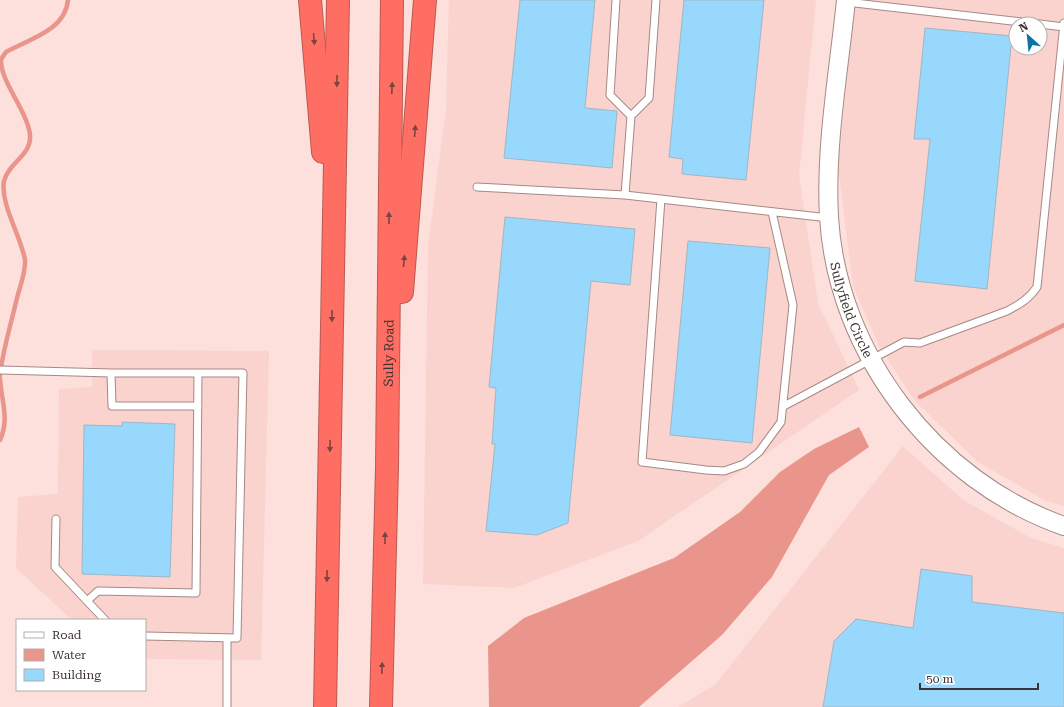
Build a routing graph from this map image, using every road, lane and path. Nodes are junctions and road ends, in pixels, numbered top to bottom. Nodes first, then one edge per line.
1 (310, 0) edge
2 (338, 0) edge
3 (392, 0) edge
4 (425, 0) edge
5 (616, 0) edge
6 (656, 0) edge
7 (846, 1) edge
8 (1008, 20) edge
9 (1064, 23) edge
10 (1048, 25) edge
11 (1064, 27) edge
12 (631, 116) junction
13 (477, 187) dead end
14 (625, 195) junction
15 (661, 199) junction
16 (772, 212) junction
17 (829, 218) junction
18 (333, 277) junction
19 (871, 359) junction
20 (0, 370) edge
21 (111, 373) junction
22 (198, 373) junction
23 (198, 406) junction
24 (784, 406) junction
25 (387, 467) junction
26 (56, 519) dead end
27 (1064, 526) edge
28 (87, 601) junction
29 (104, 619) edge
30 (146, 636) edge
31 (227, 638) junction
32 (227, 707) edge
33 (325, 707) edge
34 (380, 707) edge

1 -> 18 highway
2 -> 18 highway
25 -> 3 highway, Sully Road
25 -> 4 highway
5 - 12 lane
6 - 12 lane
7 - 8 lane
7 - 17 street, Sullyfield Circle
9 - 11 lane
10 - 11 lane
11 - 19 lane
12 - 14 lane
13 - 14 lane
14 - 15 lane
15 - 16 lane
15 - 24 lane
16 - 17 lane
16 - 24 lane
17 - 19 street, Sullyfield Circle
18 -> 33 highway
19 - 24 lane
19 - 27 street, Sullyfield Circle
20 - 21 lane
21 - 22 lane
21 - 23 lane
22 - 23 lane
22 - 31 lane
23 - 28 lane
34 -> 25 highway, Sully Road
26 - 28 lane
28 - 29 lane
30 - 31 lane
31 - 32 lane

